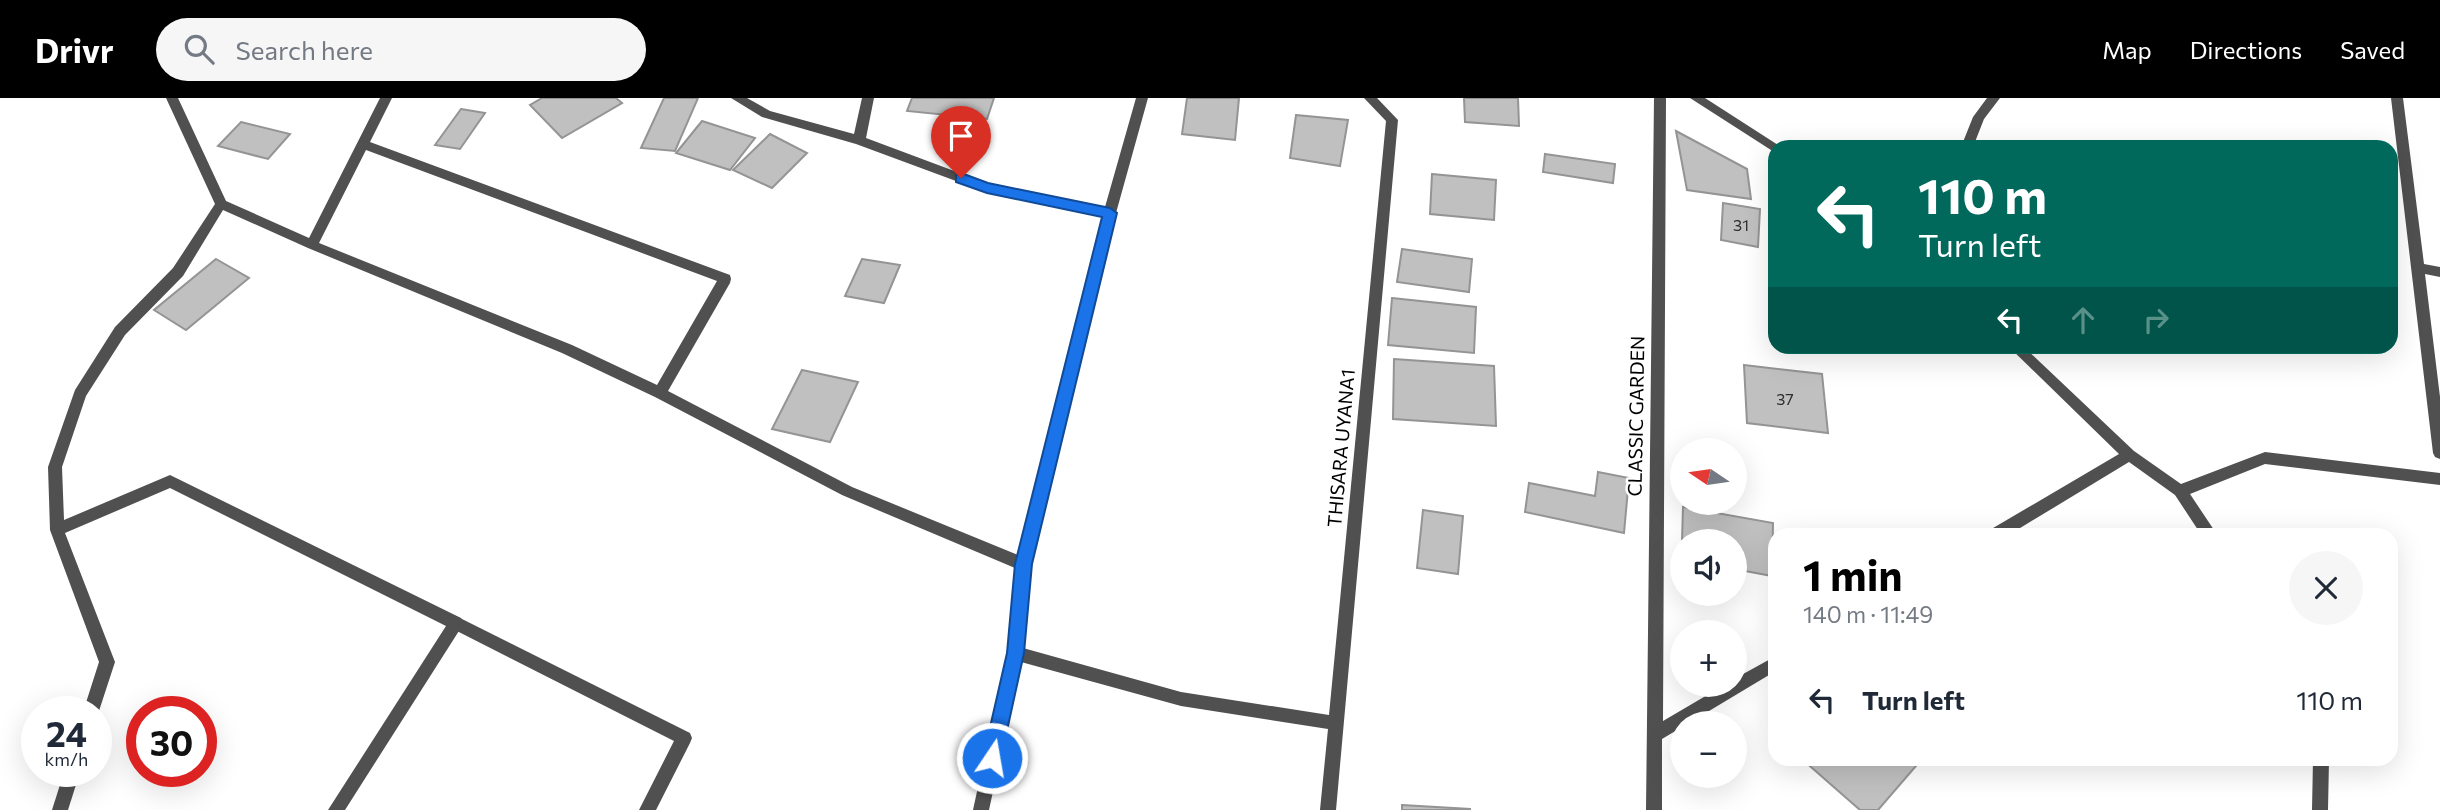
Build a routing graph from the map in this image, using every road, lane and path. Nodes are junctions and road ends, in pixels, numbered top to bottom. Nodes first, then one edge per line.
1 (172, 98) edge
2 (386, 98) edge
3 (737, 98) edge
4 (868, 98) edge
5 (1142, 98) edge
6 (1370, 98) edge
7 (1660, 98) edge
8 (1696, 98) edge
9 (1994, 98) edge
10 (2397, 98) edge
11 (859, 140) junction
12 (1970, 140) edge
13 (1768, 143) edge
14 (364, 145) junction
15 (221, 204) junction
16 (1110, 213) junction
17 (312, 245) junction
18 (2417, 268) junction
19 (2440, 272) edge
20 (2022, 354) edge
21 (660, 393) junction
22 (2440, 453) edge
23 (2129, 455) junction
24 (2440, 479) edge
25 (2180, 491) junction
26 (2006, 528) edge
27 (2205, 528) edge
28 (57, 530) junction
29 (1023, 564) junction
30 (456, 623) junction
31 (1015, 653) junction
32 (1768, 668) edge
33 (96, 696) edge
34 (1335, 723) junction
35 (1654, 734) junction
36 (2321, 766) edge
37 (67, 787) edge
38 (60, 810) edge
39 (336, 810) edge
40 (646, 810) edge
41 (981, 810) edge
42 (1328, 810) edge
43 (1654, 810) edge
44 (2320, 810) edge

1 - 15 street
2 - 14 street
3 - 11 street
4 - 11 street
5 - 16 street
6 - 34 street, THISARA UYANA1
7 - 35 street, CLASSIC GARDEN
8 - 13 street
9 - 12 street
10 - 18 street
11 - 16 street
14 - 17 street
14 - 21 street
15 - 17 street
15 - 28 street
16 - 29 street
17 - 21 street
18 - 19 street
18 - 22 street
20 - 23 street
21 - 29 street
23 - 25 street
23 - 26 street
24 - 25 street
25 - 27 street
28 - 30 street
28 - 33 street
29 - 31 street
30 - 39 street
30 - 40 street
31 - 34 street
31 - 41 street
32 - 35 street
34 - 42 street, THISARA UYANA1
35 - 43 street, CLASSIC GARDEN
36 - 44 street
37 - 38 street

